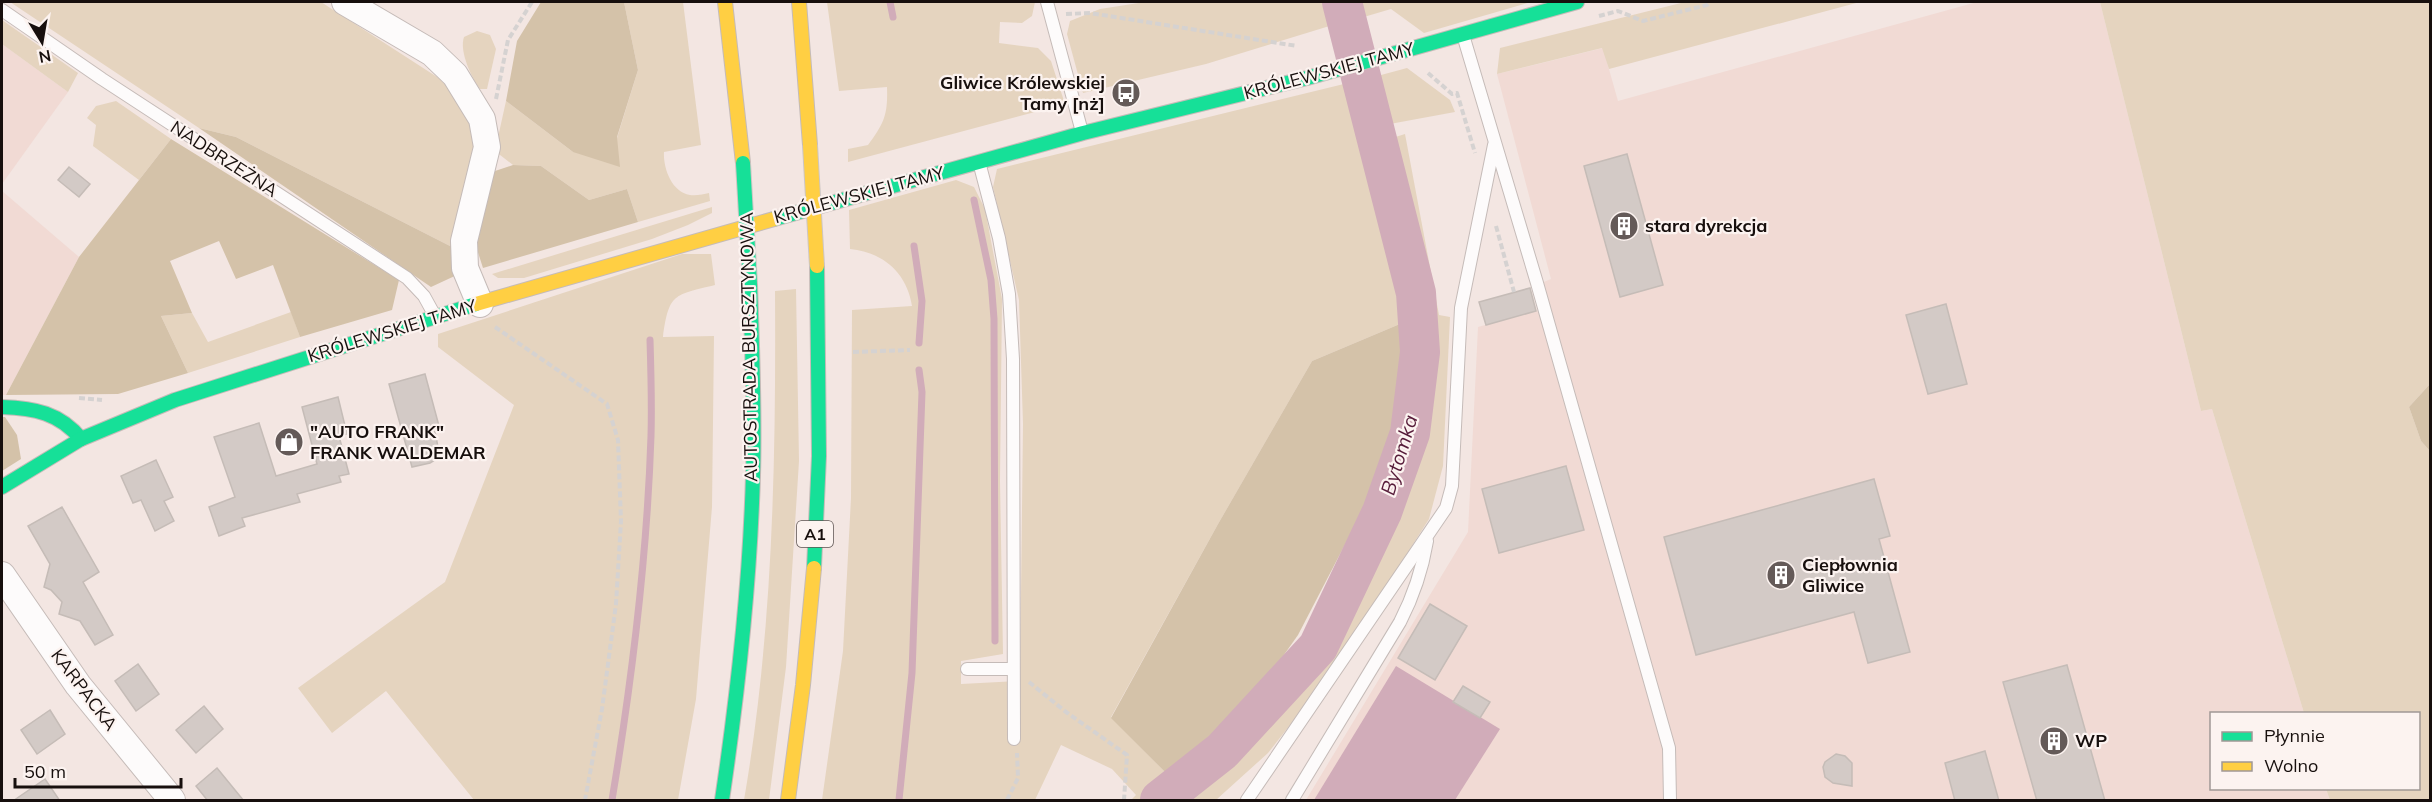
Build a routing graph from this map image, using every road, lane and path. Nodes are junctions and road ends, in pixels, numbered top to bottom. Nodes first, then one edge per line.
1 (345, 2) edge
2 (532, 2) edge
3 (725, 2) edge
4 (799, 2) edge
5 (1576, 2) edge
6 (1710, 2) edge
7 (1048, 8) edge
8 (2, 10) edge
9 (1618, 11) dead end
10 (1463, 34) junction
11 (1297, 46) dead end
12 (495, 104) dead end
13 (1083, 133) junction
14 (1494, 143) junction
15 (979, 161) junction
16 (474, 306) junction
17 (435, 317) junction
18 (910, 350) dead end
19 (853, 352) dead end
20 (2, 407) edge
21 (81, 439) junction
22 (2, 488) edge
23 (1428, 537) junction
24 (2, 575) edge
25 (967, 669) dead end
26 (1013, 669) junction
27 (1014, 739) joint
28 (172, 801) edge
29 (585, 801) edge
30 (722, 801) edge
31 (788, 801) edge
32 (1007, 801) edge
33 (1124, 801) edge
34 (1246, 801) edge
35 (1292, 801) edge
36 (1670, 801) edge

1 - 16 street
2 - 12 path
3 - 30 main road, AUTOSTRADA BURSZTYNOWA, bridge
4 - 31 main road, A1, bridge
5 - 10 main road, KRÓLEWSKIEJ TAMY
6 - 9 path
7 - 11 path
7 - 13 lane
8 - 17 lane, NADBRZEŻNA
10 - 13 main road, KRÓLEWSKIEJ TAMY
10 - 14 lane
13 - 15 main road, KRÓLEWSKIEJ TAMY
14 - 23 lane
14 - 36 lane
15 - 16 main road, KRÓLEWSKIEJ TAMY
15 - 26 lane
16 - 17 main road, KRÓLEWSKIEJ TAMY
16 - 29 path
17 - 21 main road, KRÓLEWSKIEJ TAMY
18 - 19 path
20 - 21 main road
21 - 22 main road, KRÓLEWSKIEJ TAMY
23 - 34 lane
23 - 35 lane
24 - 28 street, KARPACKA
25 - 26 lane
26 - 27 lane
26 - 33 path
27 - 32 path

